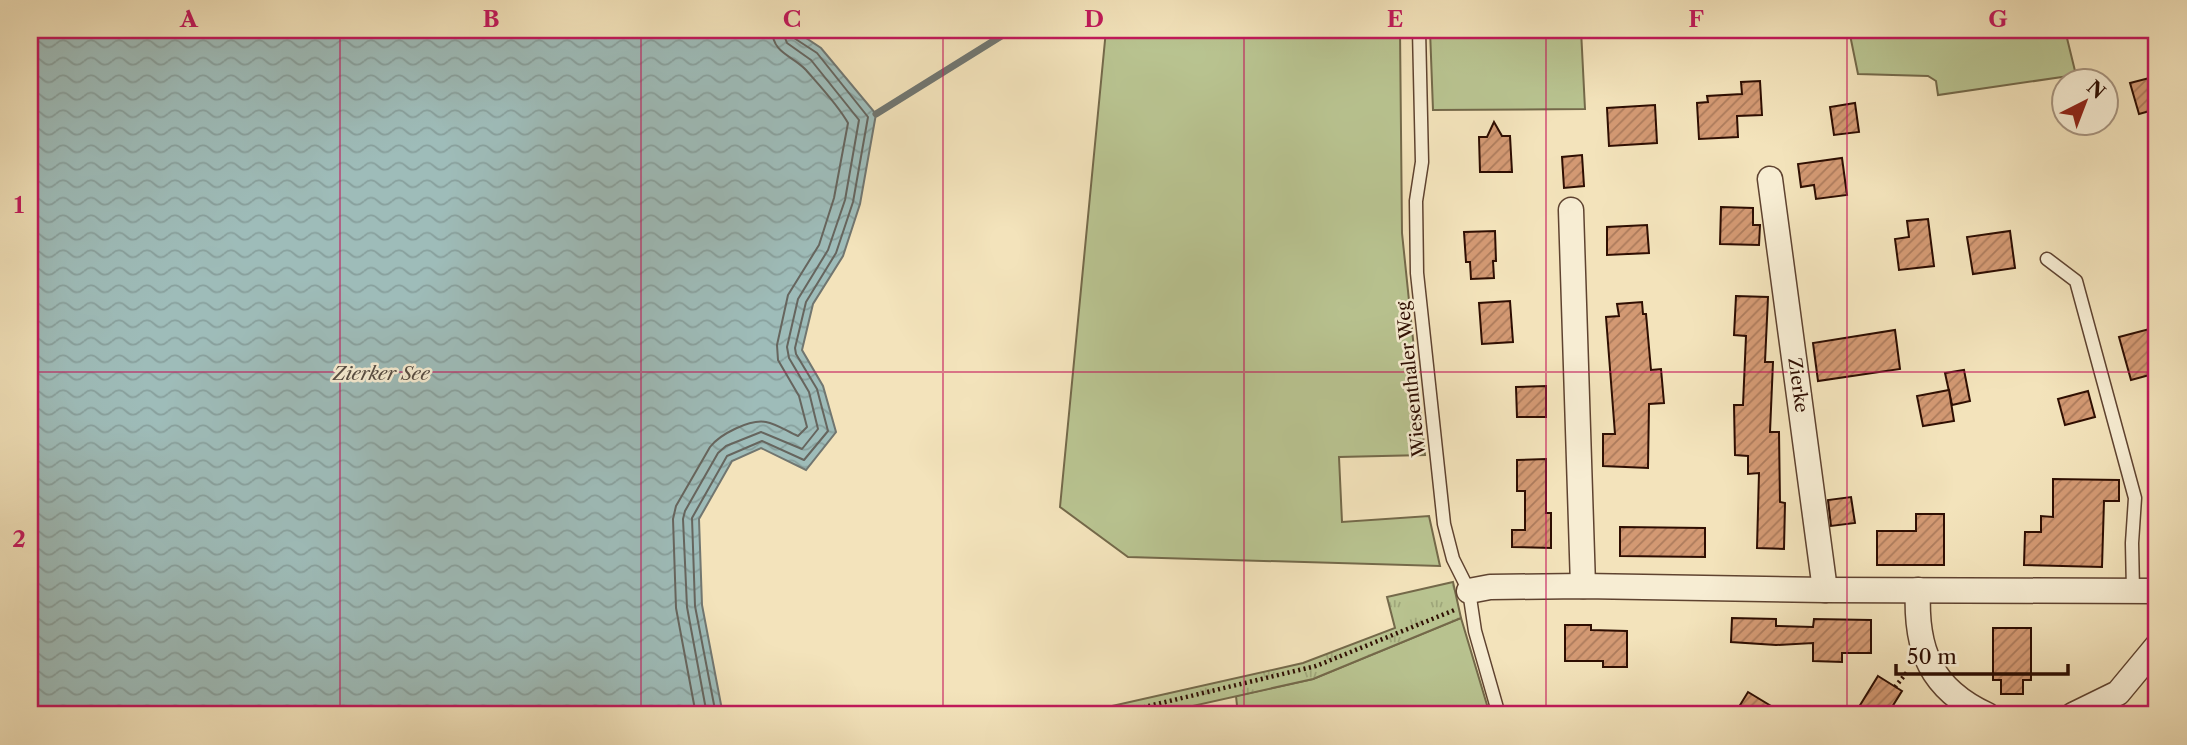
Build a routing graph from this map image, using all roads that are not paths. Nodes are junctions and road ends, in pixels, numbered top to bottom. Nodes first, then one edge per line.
1 (1419, 30) edge
2 (1770, 179) dead end
3 (1571, 210) dead end
4 (2047, 259) dead end
5 (1583, 586) junction
6 (1825, 590) junction
7 (1918, 590) junction
8 (1469, 591) junction
9 (2145, 591) edge
10 (2157, 646) edge
11 (1499, 715) edge
12 (1987, 715) edge
13 (2073, 715) edge

1 - 8 lane, Wiesenthaler Weg
2 - 6 street, Zierke
3 - 5 street
4 - 9 lane
5 - 6 street
5 - 8 street
6 - 7 street
7 - 9 street
7 - 12 street
8 - 11 lane, Wiesenthaler Weg
10 - 13 street

